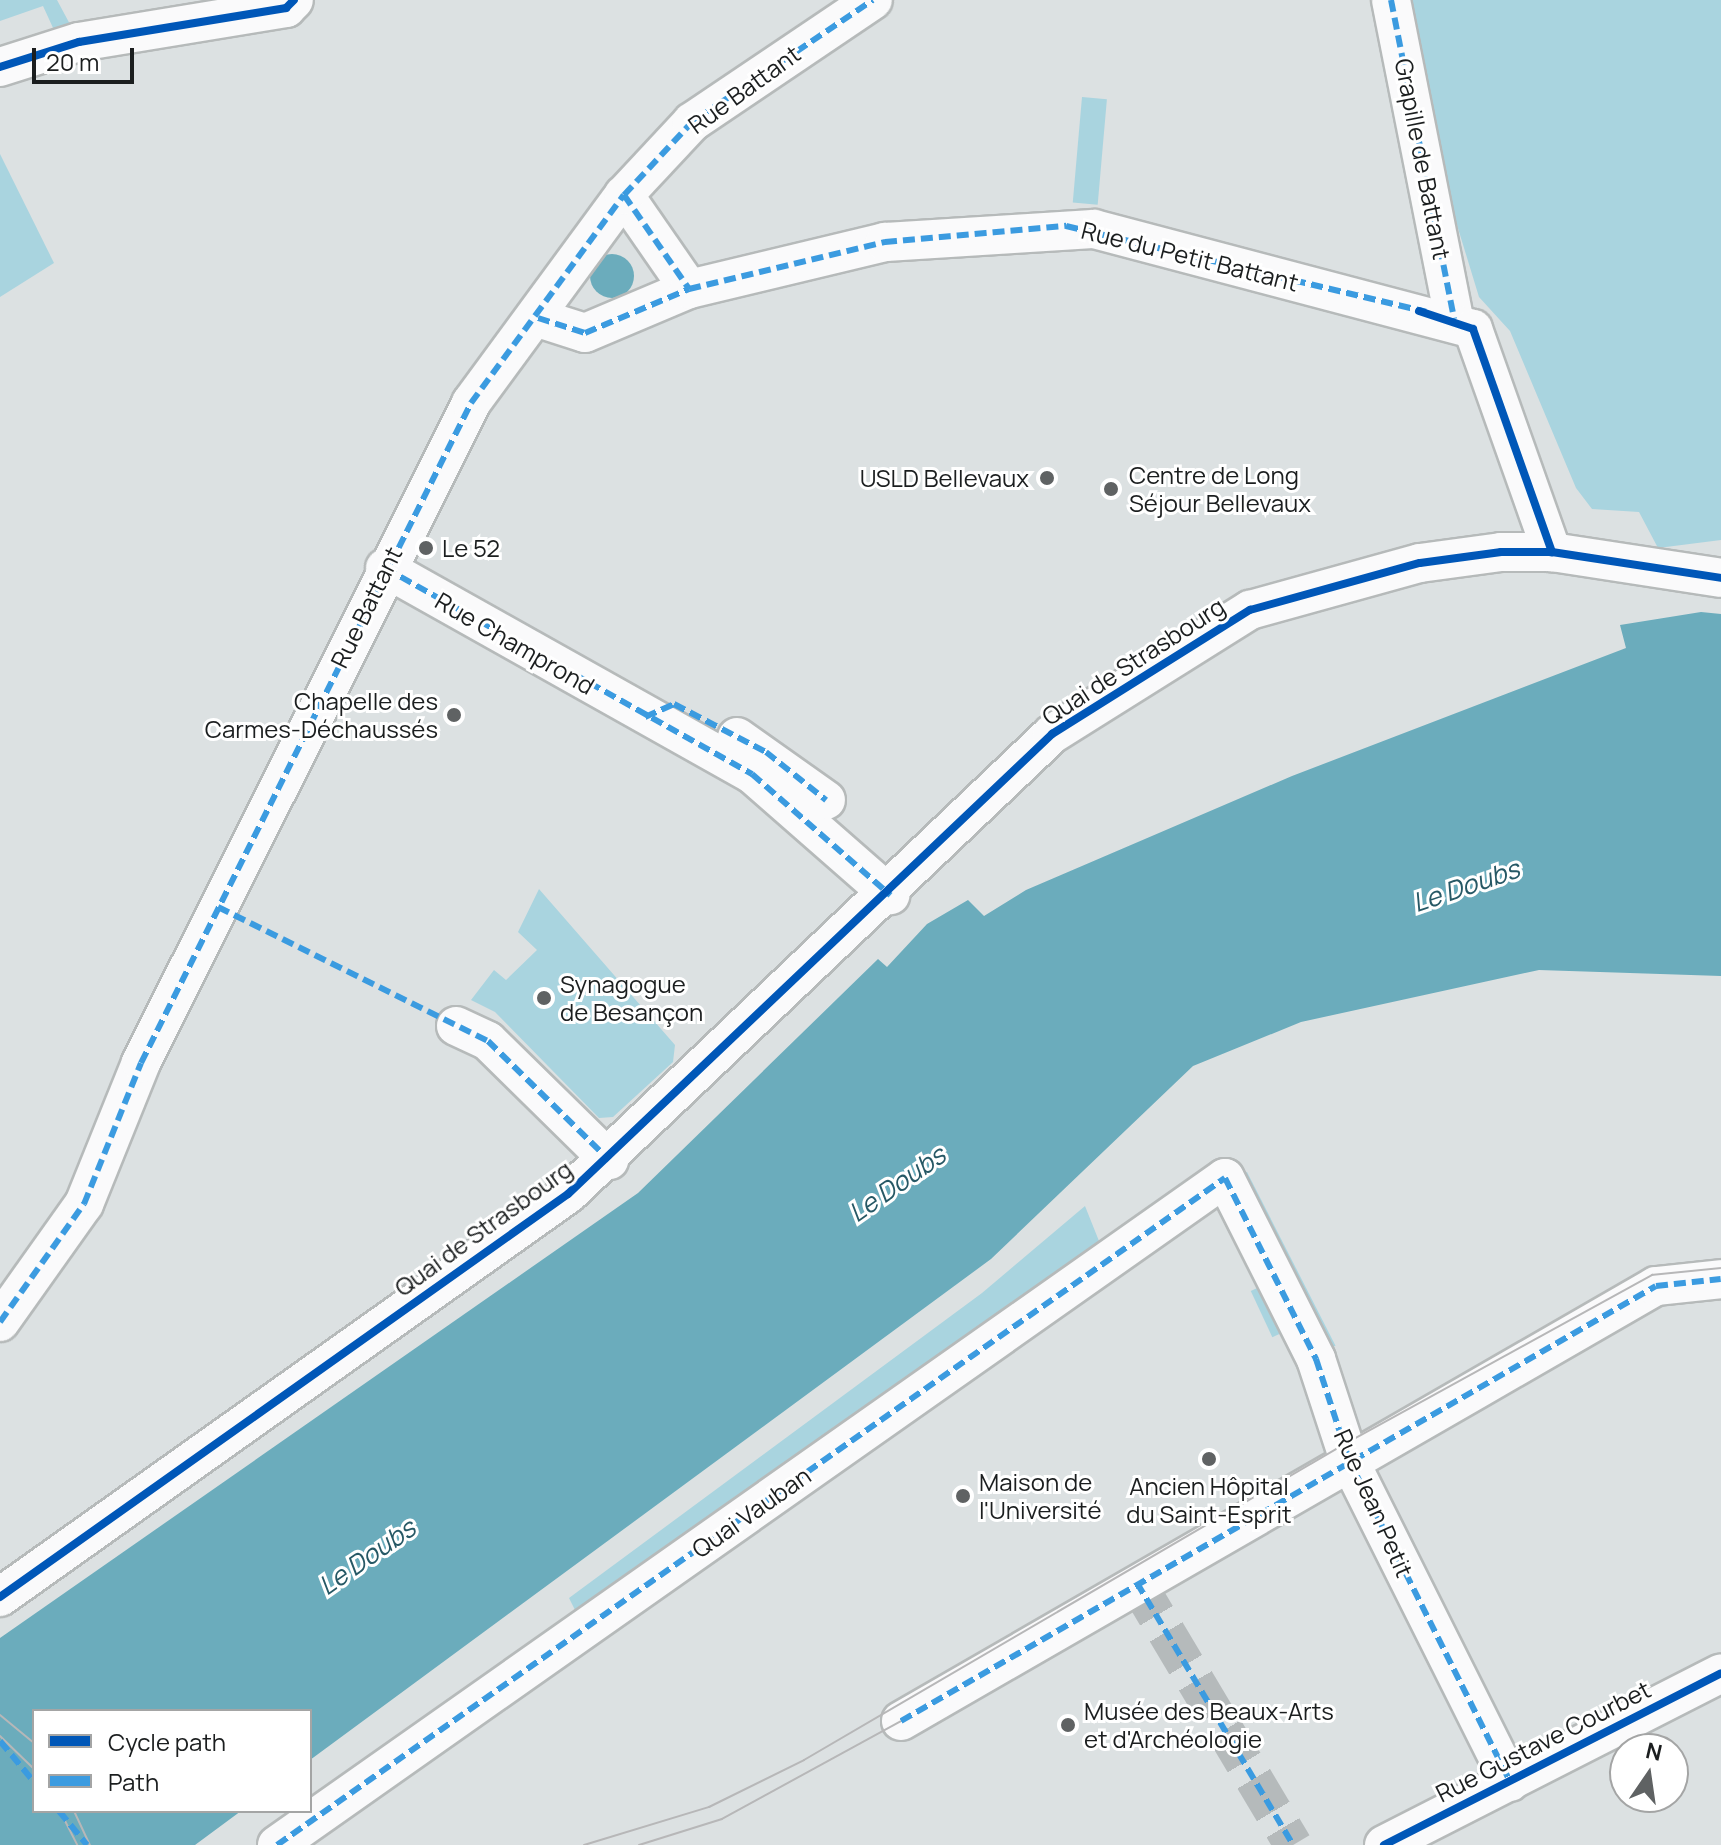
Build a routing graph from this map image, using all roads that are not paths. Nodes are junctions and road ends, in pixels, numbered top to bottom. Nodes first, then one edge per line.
1 (294, 0) edge
2 (873, 0) edge
3 (1391, 0) edge
4 (0, 67) edge
5 (624, 195) junction
6 (689, 289) junction
7 (538, 318) junction
8 (1454, 319) junction
9 (1552, 552) junction
10 (385, 568) junction
11 (1721, 578) edge
12 (890, 895) junction
13 (456, 1026) dead end
14 (609, 1160) junction
15 (1225, 1178) joint
16 (1721, 1279) edge
17 (0, 1322) edge
18 (1349, 1460) junction
19 (0, 1597) edge
20 (1721, 1673) edge
21 (901, 1721) dead end
22 (1510, 1782) junction
23 (277, 1845) edge
24 (1384, 1845) edge

1 - 4 street
2 - 5 street, Rue Battant
3 - 8 street, Grapille de Battant
5 - 6 street
5 - 7 street, Rue Battant
6 - 7 street, Rue du Petit Battant
6 - 8 street, Rue du Petit Battant
7 - 10 street, Rue Battant
8 - 9 street
9 - 11 street, Quai de Strasbourg
9 - 12 street, Quai de Strasbourg
10 - 12 street, Rue Champrond
10 - 17 street, Rue Battant
12 - 14 street, Quai de Strasbourg
13 - 14 street
14 - 19 street, Quai de Strasbourg
15 - 18 street, Rue Jean Petit
15 - 23 street, Quai Vauban
16 - 18 street
18 - 21 street
18 - 22 street, Rue Jean Petit
20 - 22 street, Rue Gustave Courbet
22 - 24 street, Rue Gustave Courbet

